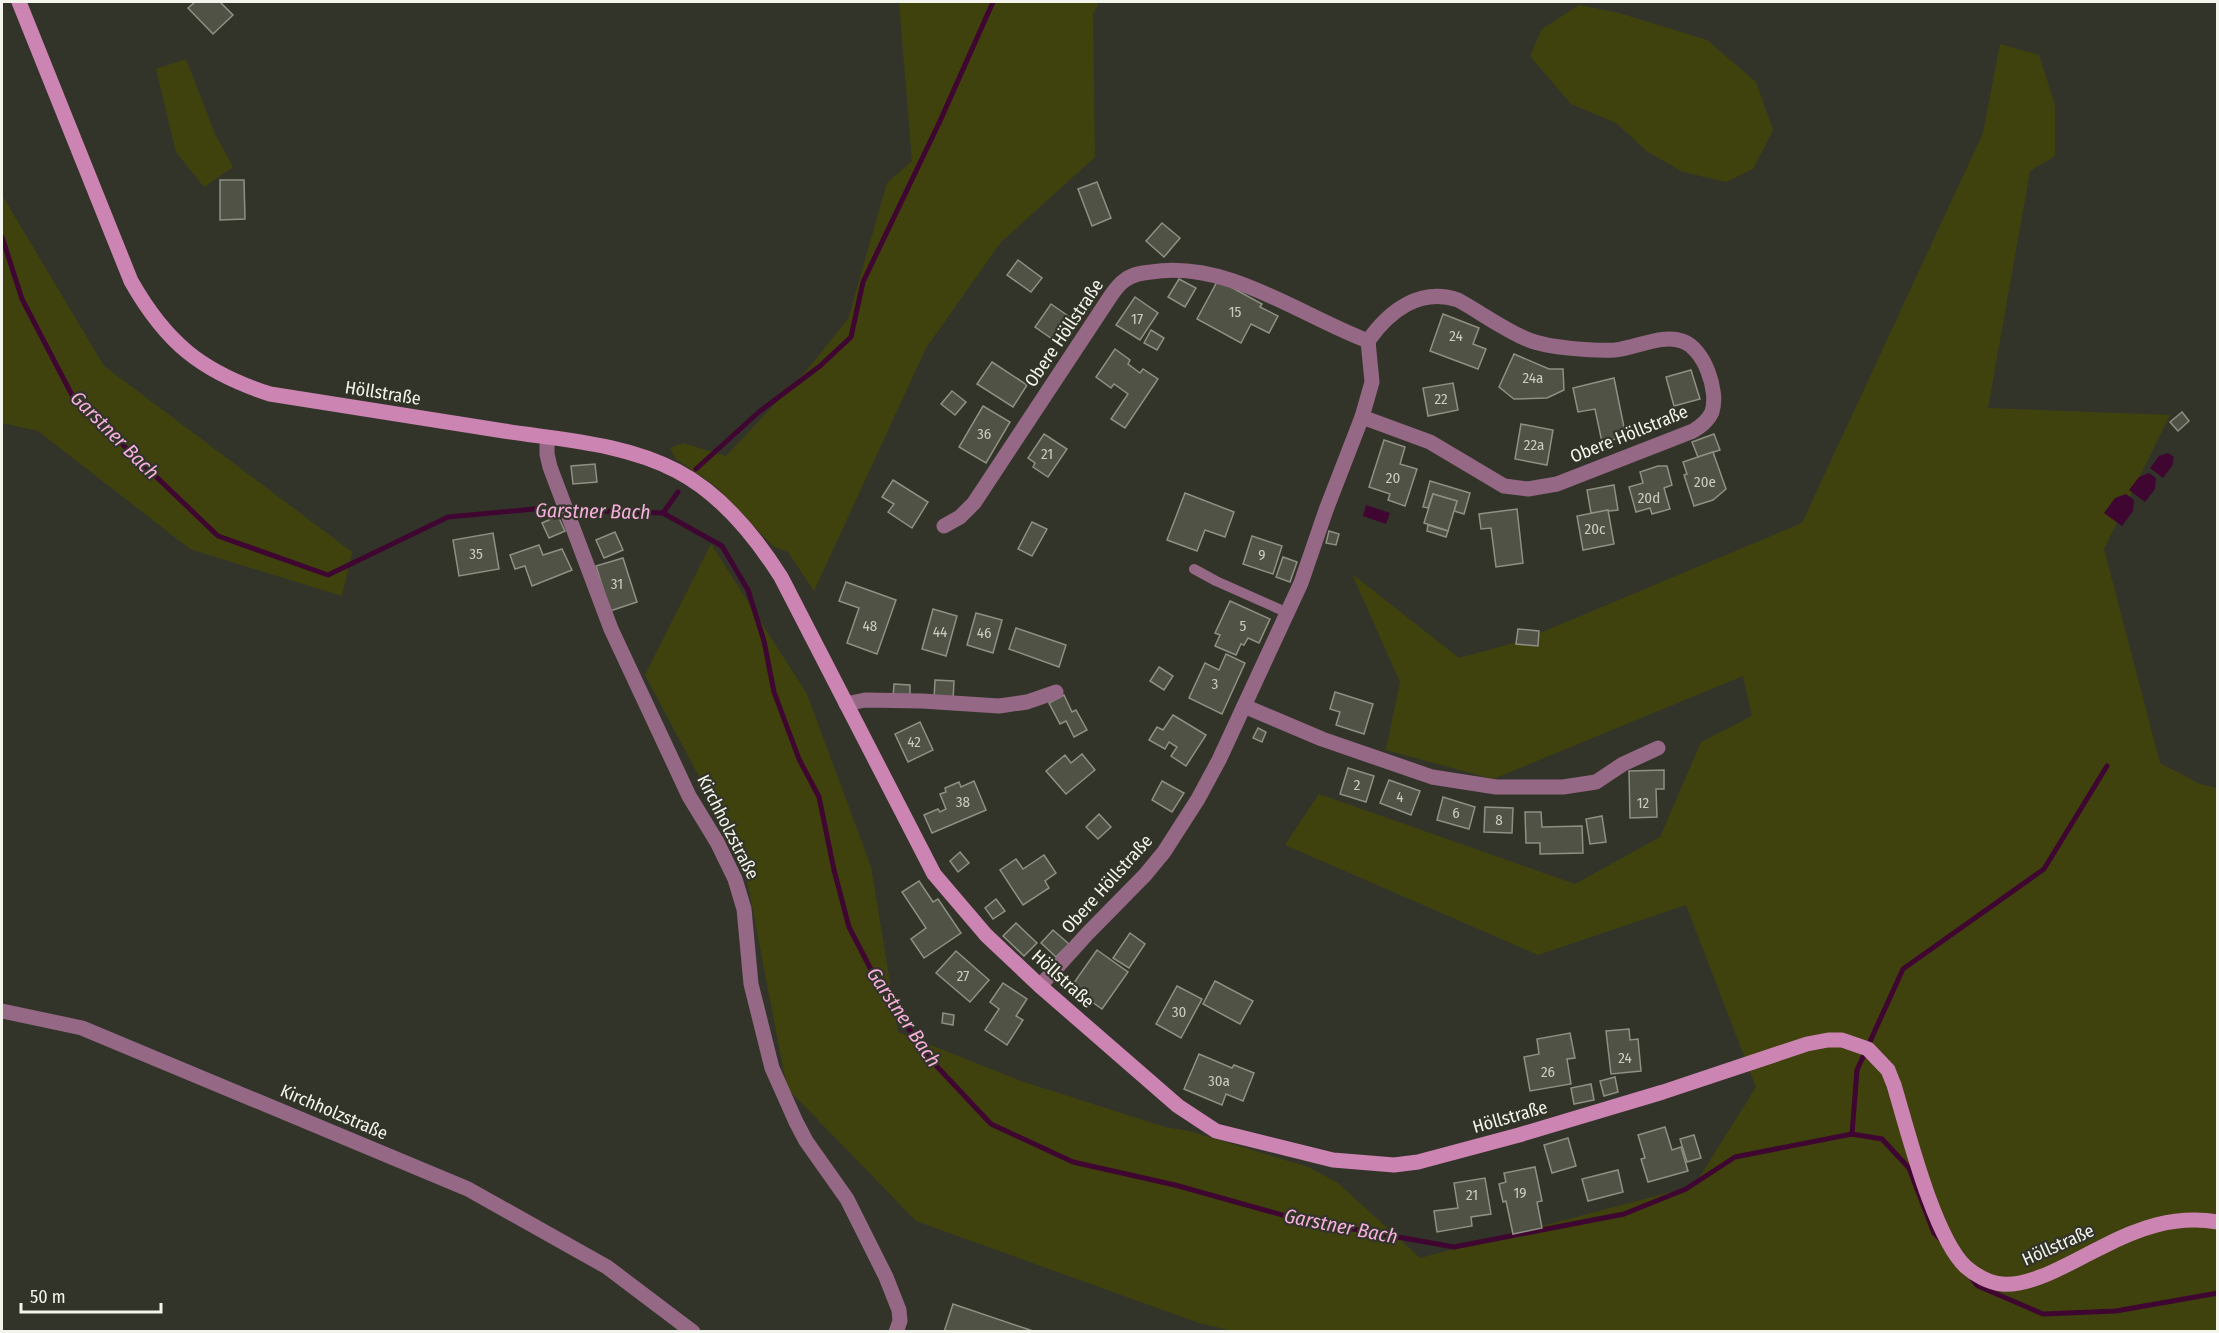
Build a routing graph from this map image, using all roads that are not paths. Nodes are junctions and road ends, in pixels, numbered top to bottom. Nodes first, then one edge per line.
1 (19, 2) edge
2 (1368, 341) junction
3 (1362, 417) junction
4 (547, 438) junction
5 (944, 526) dead end
6 (1194, 569) dead end
7 (1288, 613) junction
8 (1056, 692) dead end
9 (846, 704) junction
10 (1244, 706) junction
11 (1658, 748) dead end
12 (1040, 986) junction
13 (2, 1011) edge
14 (2217, 1222) edge
15 (693, 1332) edge
16 (896, 1332) edge

1 - 4 street, Höllstraße
2 - 3 street, Obere Höllstraße
2 - 3 street, Obere Höllstraße
2 - 5 street, Obere Höllstraße
3 - 7 street, Obere Höllstraße
4 - 9 street, Höllstraße
4 - 16 street, Kirchholzstraße
6 - 7 lane
7 - 10 street, Obere Höllstraße
8 - 9 street
9 - 12 street, Höllstraße
10 - 11 street
10 - 12 street, Obere Höllstraße
12 - 14 street, Höllstraße
13 - 15 street, Kirchholzstraße

